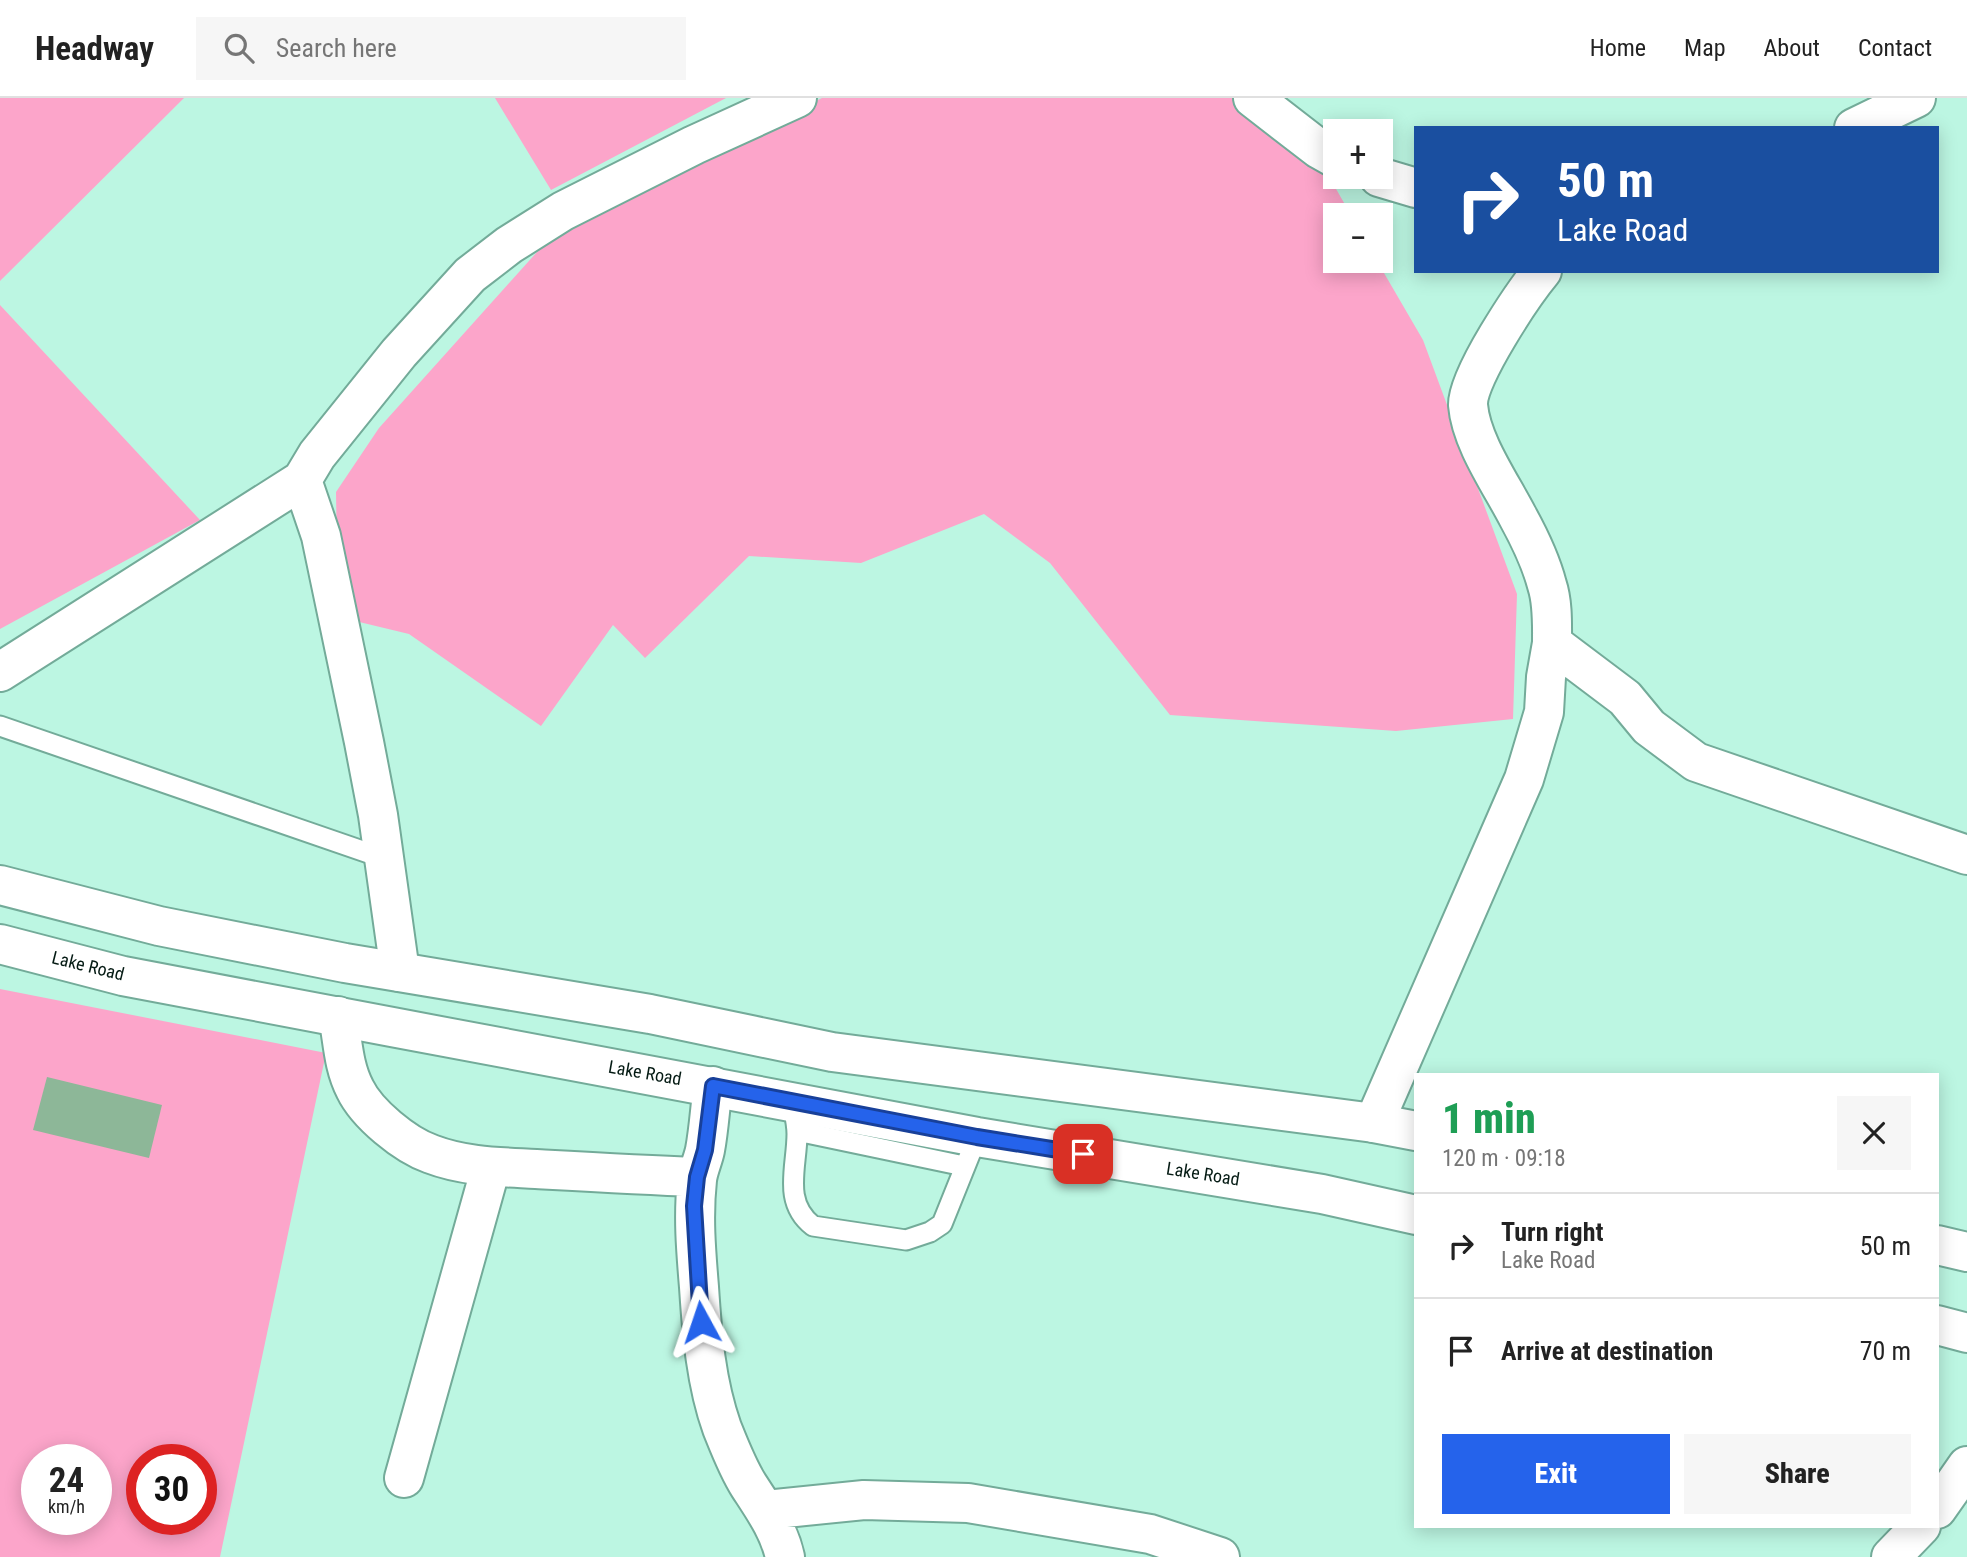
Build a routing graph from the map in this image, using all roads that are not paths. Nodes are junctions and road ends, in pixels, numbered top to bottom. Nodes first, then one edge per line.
1 (797, 98) edge
2 (1253, 98) edge
3 (1916, 98) edge
4 (1858, 126) edge
5 (1323, 151) edge
6 (1393, 181) edge
7 (1414, 187) edge
8 (1540, 273) edge
9 (302, 480) junction
10 (1552, 643) junction
11 (0, 672) edge
12 (0, 726) edge
13 (1967, 855) edge
14 (383, 858) junction
15 (0, 885) edge
16 (0, 944) edge
17 (400, 972) junction
18 (338, 1016) junction
19 (713, 1086) junction
20 (795, 1116) junction
21 (1374, 1123) junction
22 (1414, 1131) edge
23 (970, 1151) junction
24 (491, 1167) junction
25 (697, 1177) junction
26 (1414, 1215) edge
27 (1939, 1245) edge
28 (1967, 1252) edge
29 (1939, 1326) edge
30 (1967, 1334) edge
31 (1967, 1466) edge
32 (404, 1478) dead end
33 (1939, 1506) edge
34 (766, 1510) junction
35 (1919, 1528) edge
36 (785, 1557) edge
37 (1220, 1557) edge
38 (1891, 1557) edge

1 - 9 street
2 - 5 street
3 - 4 street
6 - 7 street
8 - 10 street
9 - 11 street
9 - 14 street
10 - 13 street
10 - 21 street
12 - 14 lane
14 - 17 street
15 - 17 street
16 - 18 street, Lake Road
17 - 21 street
18 - 19 street, Lake Road
18 - 24 street
19 - 20 street, Lake Road
19 - 25 street
20 - 23 street, Lake Road
20 - 23 lane
21 - 22 street
23 - 26 street, Lake Road
24 - 25 street
24 - 32 street
25 - 34 street
27 - 28 street
29 - 30 street
31 - 33 street
34 - 36 street
34 - 37 street
35 - 38 street

